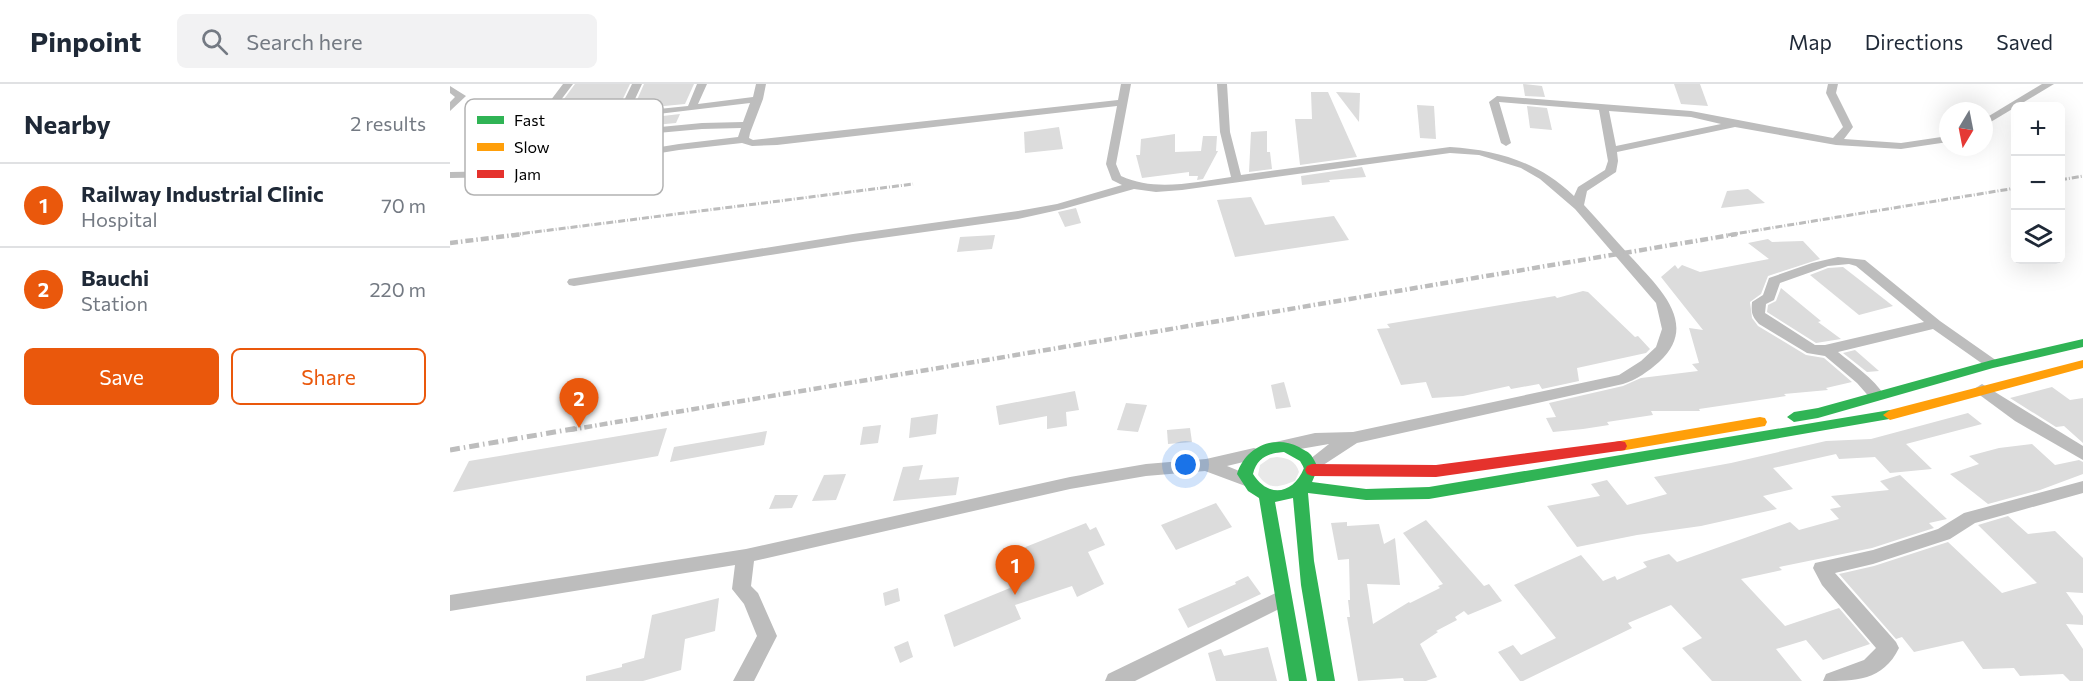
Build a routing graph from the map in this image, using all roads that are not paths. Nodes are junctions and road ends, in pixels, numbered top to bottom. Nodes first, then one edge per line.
1 (568, 84) edge
2 (637, 84) edge
3 (702, 84) edge
4 (761, 84) edge
5 (1126, 84) edge
6 (1222, 84) edge
7 (1833, 84) edge
8 (2049, 84) edge
9 (450, 89) edge
10 (557, 99) edge
11 (630, 99) edge
12 (758, 99) junction
13 (1124, 102) junction
14 (1604, 106) junction
15 (450, 108) edge
16 (689, 109) junction
17 (663, 112) edge
18 (1993, 118) edge
19 (746, 122) junction
20 (1734, 124) junction
21 (663, 130) edge
22 (743, 140) junction
23 (1939, 140) edge
24 (1836, 142) junction
25 (1506, 143) dead end
26 (663, 150) edge
27 (1612, 150) junction
28 (450, 175) edge
29 (465, 175) edge
30 (1237, 180) junction
31 (1131, 186) junction
32 (1578, 205) junction
33 (574, 282) dead end
34 (1935, 324) junction
35 (2083, 343) edge
36 (1825, 350) junction
37 (1992, 364) junction
38 (2083, 364) edge
39 (1982, 388) junction
40 (1877, 396) junction
41 (1353, 438) junction
42 (1277, 447) junction
43 (1254, 454) junction
44 (2083, 454) edge
45 (1206, 465) junction
46 (1311, 468) junction
47 (1248, 481) junction
48 (2083, 487) edge
49 (1302, 488) junction
50 (1266, 494) junction
51 (746, 556) junction
52 (1282, 598) junction
53 (450, 603) edge
54 (743, 681) edge
55 (1115, 681) edge
56 (1298, 681) edge
57 (1326, 681) edge
58 (1833, 681) edge

1 - 10 street
2 - 11 street
3 - 16 street
4 - 12 street
5 - 13 street
6 - 30 street
7 - 24 street
8 - 18 street
9 - 15 street
12 - 16 street
12 - 19 street
13 - 22 street
13 - 31 street
14 - 20 street
14 - 25 street
14 - 27 street
16 - 17 street
16 - 19 street
19 - 21 street
19 - 22 street
20 - 24 street
20 - 27 street
22 - 26 street
23 - 24 street
27 - 32 street
28 - 29 street
30 - 31 street
30 - 32 street
31 - 33 street
32 - 41 street
34 - 36 street
34 - 36 street
34 - 37 street
35 - 37 street
36 - 40 street
37 - 40 street
38 - 39 street
39 - 44 street
39 - 49 street
40 - 46 street
41 - 42 street
41 - 46 street
42 - 43 street
42 - 46 street
43 - 45 street
43 - 47 street
45 - 47 street
45 - 51 street
46 - 49 street
47 - 50 street
48 - 58 street
49 - 50 street
49 - 57 street
50 - 52 street
51 - 53 street
51 - 54 street
52 - 55 street
52 - 56 street

